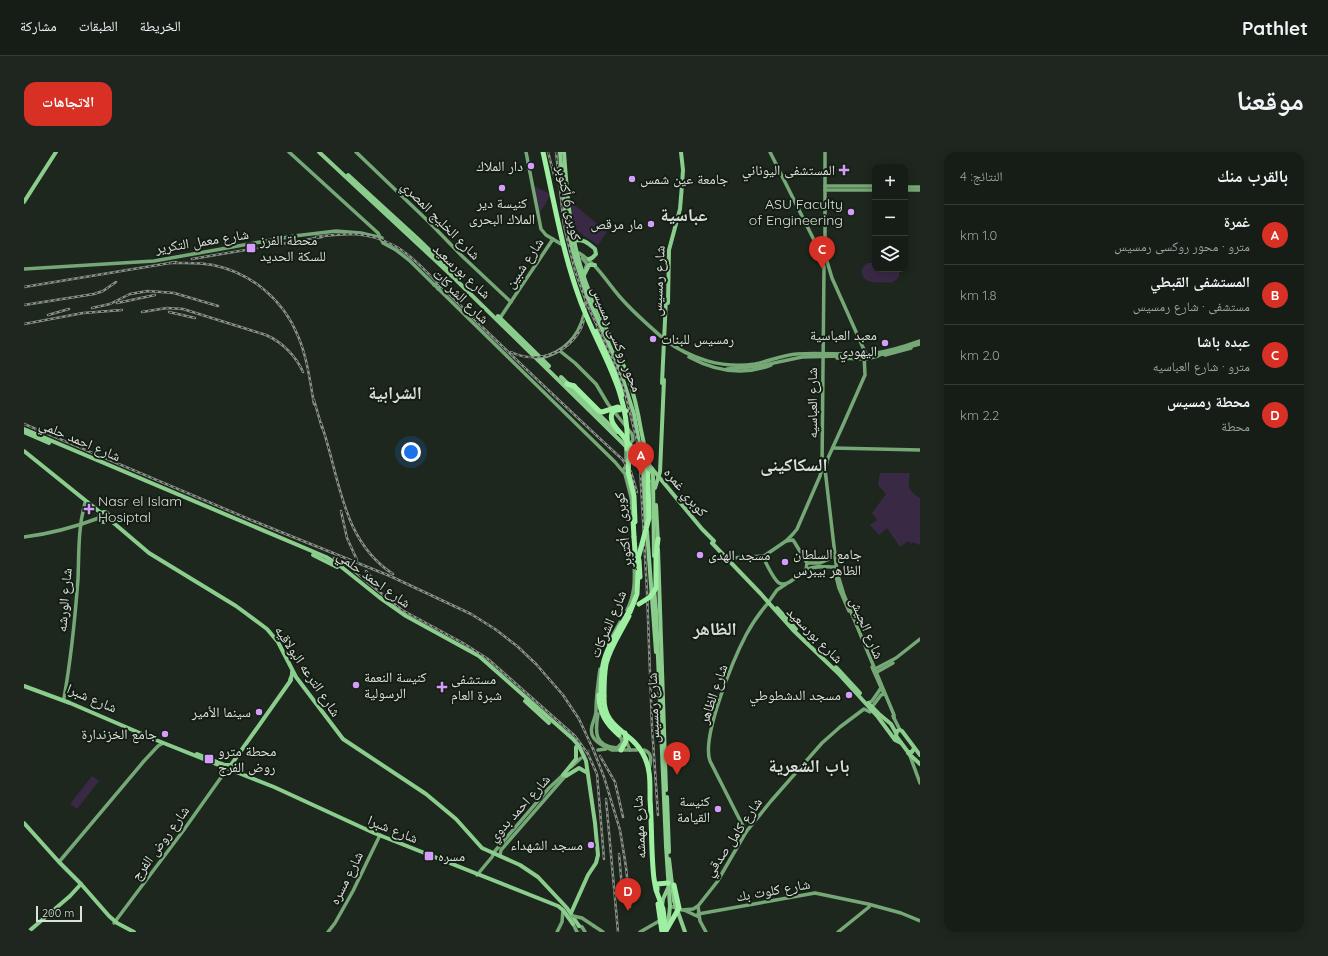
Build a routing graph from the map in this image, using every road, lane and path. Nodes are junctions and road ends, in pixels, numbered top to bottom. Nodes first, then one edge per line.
1 (55, 152) edge
2 (289, 152) edge
3 (319, 152) edge
4 (323, 152) edge
5 (356, 152) edge
6 (526, 152) edge
7 (543, 152) edge
8 (560, 152) edge
9 (564, 152) edge
10 (680, 152) edge
11 (769, 152) edge
12 (826, 152) edge
13 (825, 186) junction
14 (872, 186) edge
15 (908, 187) edge
16 (920, 187) edge
17 (843, 188) junction
18 (825, 190) junction
19 (872, 190) edge
20 (908, 190) edge
21 (920, 190) edge
22 (30, 194) junction
23 (24, 200) edge
24 (24, 206) edge
25 (400, 226) junction
26 (382, 238) junction
27 (553, 239) junction
28 (573, 241) junction
29 (418, 243) junction
30 (561, 244) junction
31 (572, 249) junction
32 (578, 254) junction
33 (589, 259) junction
34 (825, 262) junction
35 (595, 265) junction
36 (24, 269) edge
37 (450, 274) junction
38 (583, 276) junction
39 (436, 287) junction
40 (511, 302) junction
41 (584, 315) junction
42 (502, 321) junction
43 (664, 338) junction
44 (920, 343) edge
45 (665, 345) junction
46 (560, 351) junction
47 (896, 351) junction
48 (823, 354) junction
49 (864, 354) junction
50 (691, 355) junction
51 (814, 356) junction
52 (539, 357) junction
53 (865, 358) junction
54 (823, 361) junction
55 (773, 362) junction
56 (760, 365) junction
57 (720, 368) junction
58 (567, 384) junction
59 (590, 408) junction
60 (626, 414) junction
61 (662, 415) junction
62 (627, 427) junction
63 (24, 431) edge
64 (627, 442) junction
65 (626, 448) junction
66 (833, 448) junction
67 (920, 450) edge
68 (24, 452) edge
69 (828, 456) junction
70 (647, 457) junction
71 (823, 457) junction
72 (615, 462) junction
73 (623, 467) junction
74 (650, 470) junction
75 (824, 471) junction
76 (822, 476) junction
77 (626, 479) junction
78 (85, 503) junction
79 (100, 515) junction
80 (108, 520) junction
81 (654, 523) junction
82 (81, 524) junction
83 (24, 537) edge
84 (658, 539) junction
85 (786, 541) junction
86 (713, 542) junction
87 (764, 556) junction
88 (731, 558) junction
89 (833, 558) junction
90 (807, 563) junction
91 (637, 566) junction
92 (834, 567) junction
93 (806, 570) junction
94 (786, 584) junction
95 (656, 585) junction
96 (657, 597) junction
97 (770, 602) junction
98 (631, 612) junction
99 (614, 639) junction
100 (920, 641) edge
101 (285, 658) junction
102 (876, 670) junction
103 (604, 674) junction
104 (293, 678) junction
105 (659, 678) junction
106 (24, 685) edge
107 (881, 688) junction
108 (884, 694) junction
109 (64, 698) junction
110 (70, 702) junction
111 (868, 703) junction
112 (870, 711) junction
113 (100, 714) junction
114 (597, 715) junction
115 (894, 718) junction
116 (551, 723) junction
117 (592, 727) junction
118 (596, 728) junction
119 (900, 730) junction
120 (896, 733) junction
121 (624, 736) junction
122 (156, 740) junction
123 (163, 743) junction
124 (901, 743) junction
125 (602, 746) junction
126 (576, 747) junction
127 (914, 748) junction
128 (612, 750) junction
129 (621, 750) junction
130 (630, 750) junction
131 (637, 750) dead end
132 (644, 750) dead end
133 (909, 754) junction
134 (919, 754) edge
135 (206, 758) junction
136 (581, 759) tunnel mouth
137 (211, 760) junction
138 (144, 761) junction
139 (919, 763) edge
140 (225, 768) junction
141 (230, 768) junction
142 (586, 772) junction
143 (565, 775) junction
144 (222, 776) junction
145 (920, 780) edge
146 (920, 783) edge
147 (649, 805) junction
148 (24, 823) edge
149 (522, 823) junction
150 (595, 832) junction
151 (746, 832) junction
152 (380, 836) junction
153 (494, 854) junction
154 (500, 856) junction
155 (60, 863) junction
156 (477, 875) junction
157 (657, 884) junction
158 (670, 884) junction
159 (80, 887) junction
160 (866, 903) junction
161 (660, 904) junction
162 (670, 906) junction
163 (698, 906) junction
164 (870, 907) junction
165 (676, 909) junction
166 (563, 910) junction
167 (683, 910) junction
168 (892, 911) junction
169 (678, 914) junction
170 (698, 916) junction
171 (670, 918) junction
172 (572, 919) junction
173 (661, 920) junction
174 (562, 922) junction
175 (920, 922) edge
176 (116, 923) junction
177 (578, 926) joint
178 (329, 931) edge
179 (643, 931) edge
180 (30, 932) edge
181 (134, 932) edge
182 (557, 932) edge
183 (576, 932) tunnel mouth
184 (585, 932) edge
185 (603, 932) edge
186 (664, 932) edge
187 (685, 932) edge
188 (706, 932) edge
189 (838, 932) edge

1 - 22 main road
1 - 23 main road
2 - 26 main road, شارع الشركات
3 - 25 main road, شارع بورسعيد
4 - 25 main road, شارع بورسعيد
5 - 40 main road, شارع الخليج المصري
6 - 27 main road
7 - 30 main road
7 - 60 highway, كوبرى 6 أكتوبر, bridge
8 - 31 main road, محور روكسى رمسيس
9 - 28 main road, شارع رمسيس
10 - 43 main road, شارع رمسيس
10 - 61 main road, شارع رمسيس, bridge
11 - 34 main road, شارع العباسيه
12 - 13 main road
13 - 17 main road
13 - 18 main road
14 - 17 main road
15 - 16 main road
17 - 18 main road
17 - 19 main road
18 - 34 main road
20 - 21 main road
22 - 23 main road
22 - 24 main road
25 - 29 main road, شارع بورسعيد
26 - 36 main road, شارع معمل التكرير
26 - 39 main road, شارع الشركات
27 - 30 main road
27 - 40 main road, شارع شبين
28 - 32 main road, شارع رمسيس
28 - 33 main road
29 - 37 main road, شارع بورسعيد
29 - 42 main road, شارع بورسعيد
30 - 41 main road
31 - 32 main road
31 - 105 main road, محور روكسى رمسيس
32 - 33 main road
32 - 38 main road, شارع رمسيس
32 - 38 main road
33 - 35 main road
34 - 48 main road, شارع العباسيه
34 - 49 main road, شارع الجيش
35 - 38 main road
35 - 43 main road
37 - 39 main road
37 - 42 main road, شارع بورسعيد
38 - 70 main road, شارع رمسيس
39 - 72 main road, شارع الشركات
40 - 42 main road, شارع شبين
41 - 46 main road
41 - 62 main road
42 - 52 main road, شارع بورسعيد
43 - 45 main road, شارع رمسيس
43 - 50 main road
44 - 47 main road
44 - 56 main road, bridge
45 - 57 main road
45 - 61 main road, شارع رمسيس
46 - 52 main road
46 - 62 main road
47 - 49 main road
47 - 53 main road
48 - 49 main road
48 - 51 main road
48 - 54 main road, شارع العباسيه
49 - 53 main road, شارع الجيش
50 - 55 main road
50 - 56 main road
51 - 54 main road
51 - 55 main road
52 - 58 main road, شارع بورسعيد
52 - 59 main road, شارع بورسعيد
53 - 54 main road
53 - 66 main road, شارع الجيش
54 - 71 main road, شارع العباسيه
55 - 57 main road
56 - 57 main road
58 - 59 main road, شارع بورسعيد
58 - 60 highway, bridge
59 - 64 main road, كوبري غمره, bridge
59 - 74 main road, كوبري غمره, bridge
60 - 64 highway, bridge
60 - 91 highway, كوبرى 6 أكتوبر, bridge
60 - 98 highway, كوبرى 6 أكتوبر, bridge
61 - 84 main road, شارع رمسيس
62 - 65 main road
62 - 65 main road
63 - 116 main road, شارع احمد حلمي
64 - 86 main road, كوبري غمره, bridge
65 - 73 main road
66 - 67 main road
66 - 69 main road, شارع الجيش
68 - 78 main road
68 - 79 main road
69 - 71 main road
69 - 75 main road, شارع الجيش
70 - 81 main road, شارع رمسيس
70 - 91 highway, bridge
71 - 76 main road, شارع العباسيه
72 - 73 main road, شارع الشركات
72 - 77 main road, شارع الشركات
73 - 77 main road, شارع الشركات
74 - 81 main road, bridge
74 - 86 main road, كوبري غمره, bridge
75 - 76 main road, شارع الجيش
75 - 89 main road, شارع الجيش
76 - 85 main road, شارع العباسيه
76 - 89 main road, شارع الجيش
77 - 99 main road, شارع الشركات
77 - 114 main road, شارع الشركات
78 - 79 main road
78 - 82 main road, شارع الورشه
79 - 80 main road
79 - 80 main road
79 - 82 main road
80 - 101 main road, شارع الترعه البولاقيه
81 - 95 main road, شارع رمسيس
82 - 83 main road
82 - 109 main road, شارع الورشه
84 - 95 main road, شارع رمسيس
84 - 98 highway, bridge
85 - 87 main road
85 - 90 main road
86 - 88 main road, شارع بورسعيد
86 - 97 main road, شارع بورسعيد
87 - 88 main road
87 - 94 main road
88 - 97 main road, شارع بورسعيد
89 - 90 main road
89 - 92 main road, شارع الجيش
89 - 102 main road, شارع الجيش
90 - 93 main road
91 - 99 highway
91 - 103 highway, كوبرى 6 أكتوبر, bridge
92 - 93 main road
92 - 107 main road, شارع الجيش
93 - 94 main road
94 - 97 main road, شارع الظاهر
95 - 96 main road, شارع رمسيس
96 - 105 main road, شارع رمسيس
96 - 158 main road, شارع رمسيس
97 - 111 main road, شارع بورسعيد
97 - 112 main road, شارع بورسعيد
97 - 151 main road, شارع الظاهر
98 - 103 highway, كوبرى 6 أكتوبر, bridge
99 - 114 main road, شارع الشركات
99 - 121 highway
100 - 102 main road
101 - 104 main road, شارع الترعه البولاقيه
101 - 104 main road, شارع الترعه البولاقيه
102 - 115 main road, شارع الجيش
103 - 121 highway, bridge
103 - 186 highway, كوبرى 6 أكتوبر, bridge
103 - 186 highway, كوبرى 6 أكتوبر, bridge
104 - 141 main road
104 - 153 main road, شارع الترعه البولاقيه
105 - 158 main road, شارع رمسيس
106 - 109 main road, شارع شبرا
106 - 110 main road, شارع شبرا
107 - 108 main road, شارع الجيش
107 - 111 main road
108 - 112 main road
108 - 115 main road, شارع الجيش
109 - 110 main road, شارع شبرا
110 - 113 main road, شارع شبرا
111 - 112 main road, شارع بورسعيد
112 - 120 main road, شارع بورسعيد
112 - 124 main road, شارع بورسعيد
112 - 151 main road, شارع كامل صدقي
113 - 122 main road, شارع شبرا
113 - 135 main road, شارع شبرا
114 - 117 main road, شارع الشركات
114 - 118 main road, شارع الشركات
114 - 121 main road
115 - 119 main road, شارع الجيش
116 - 126 main road, شارع احمد حلمي
116 - 150 main road, شارع احمد حلمي
117 - 118 main road
117 - 125 main road
118 - 121 main road
119 - 120 main road
119 - 127 main road
120 - 124 main road, شارع بورسعيد
121 - 129 highway
121 - 130 main road
121 - 147 highway, bridge
122 - 123 main road, شارع شبرا
122 - 138 main road
123 - 135 main road, شارع شبرا
123 - 138 main road
124 - 133 main road
125 - 128 main road
125 - 128 main road
126 - 142 main road, شارع احمد حلمي
126 - 143 main road
127 - 133 main road
127 - 134 main road
128 - 129 main road
129 - 130 main road
130 - 131 main road
132 - 147 main road, شارع مهمشه
133 - 139 main road
133 - 146 main road
134 - 139 main road
135 - 137 main road, شارع شبرا
136 - 143 main road, شارع احمد بدوي
137 - 140 main road, شارع شبرا
137 - 141 main road, شارع شبرا
138 - 155 main road
139 - 145 main road
140 - 141 main road, شارع شبرا
140 - 144 main road, شارع روض الفرج
141 - 144 main road, شارع روض الفرج
141 - 152 main road, شارع شبرا
142 - 143 main road
142 - 150 main road, شارع احمد حلمي
143 - 149 main road, شارع احمد بدوي
144 - 176 main road, شارع روض الفرج
147 - 157 main road, شارع مهمشه
148 - 155 main road
149 - 153 main road, شارع احمد بدوي
149 - 154 main road, شارع احمد بدوي
150 - 172 main road, شارع احمد حلمي
151 - 163 main road, شارع كامل صدقي
152 - 156 main road, شارع شبرا
152 - 178 main road, شارع مسره
153 - 154 main road, شارع الترعه البولاقيه
153 - 156 main road, شارع احمد بدوي
154 - 172 main road, شارع الترعه البولاقيه
155 - 159 main road
156 - 166 main road, شارع شبرا
157 - 158 highway
157 - 161 highway
158 - 161 main road
158 - 162 main road
158 - 165 main road, شارع رمسيس
158 - 186 highway, bridge
159 - 176 main road
159 - 180 main road
159 - 180 main road
160 - 164 main road
160 - 168 main road, شارع كلوت بك
160 - 170 main road, شارع كلوت بك
161 - 173 main road
161 - 186 highway, bridge
162 - 165 main road
162 - 171 main road
163 - 167 main road
163 - 170 main road
164 - 168 main road, شارع كلوت بك
164 - 189 main road
165 - 167 main road
165 - 169 main road, شارع رمسيس
166 - 172 main road
166 - 174 main road
167 - 170 main road
168 - 175 main road, شارع كلوت بك
169 - 171 main road
169 - 187 main road, شارع رمسيس
170 - 188 main road
171 - 186 main road
172 - 174 main road
172 - 177 main road
172 - 183 main road
172 - 185 main road, bridge
173 - 179 main road
173 - 186 main road
174 - 182 main road
176 - 181 main road
177 - 184 main road

